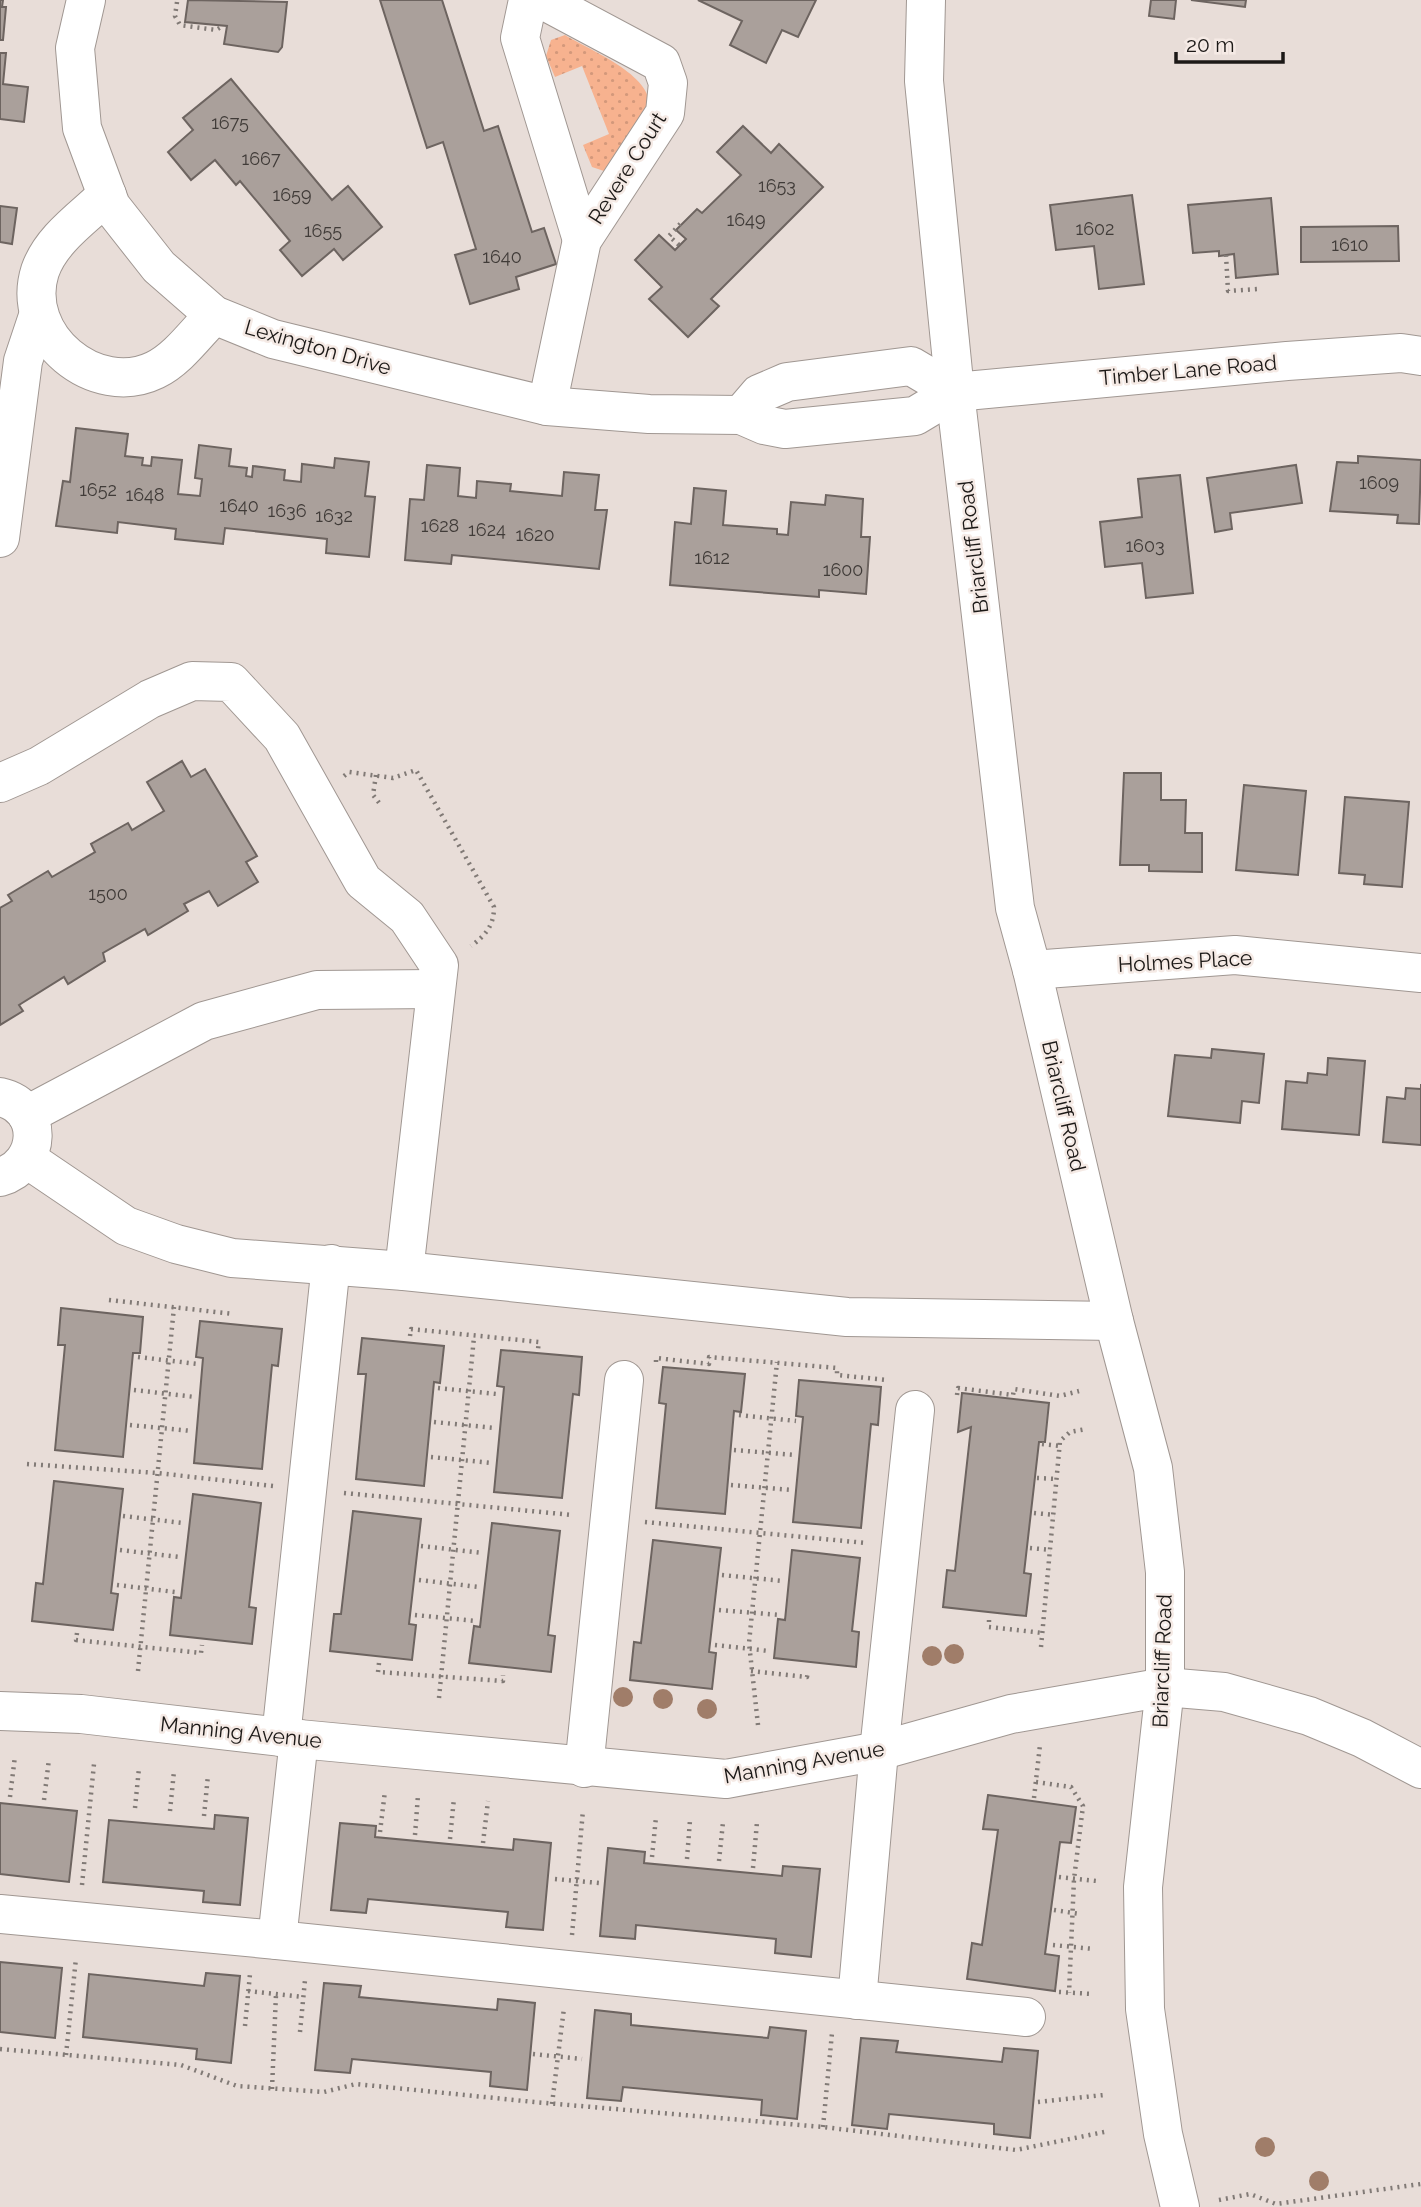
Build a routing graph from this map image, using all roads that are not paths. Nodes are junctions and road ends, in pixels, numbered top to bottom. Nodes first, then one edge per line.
1 (86, 0) edge
2 (528, 0) edge
3 (543, 0) edge
4 (926, 0) edge
5 (107, 195) junction
6 (582, 240) junction
7 (214, 315) junction
8 (38, 316) junction
9 (1421, 356) edge
10 (955, 392) junction
11 (547, 406) junction
12 (741, 415) junction
13 (0, 538) edge
14 (0, 783) edge
15 (1032, 970) junction
16 (1421, 973) edge
17 (435, 989) junction
18 (14, 1106) edge
19 (14, 1168) edge
20 (331, 1264) junction
21 (404, 1271) junction
22 (1114, 1321) junction
23 (639, 1373) road end
24 (915, 1410) dead end
25 (1165, 1687) junction
26 (0, 1711) edge
27 (290, 1738) junction
28 (879, 1751) junction
29 (584, 1768) junction
30 (1421, 1769) edge
31 (0, 1914) edge
32 (277, 1940) junction
33 (857, 2000) junction
34 (1026, 2017) dead end
35 (1180, 2207) edge

1 - 5 street, Lexington Drive
2 - 6 street, Revere Court
3 - 6 street, Revere Court
4 - 10 street, Briarcliff Road
5 - 7 street, Lexington Drive
5 - 8 street
6 - 11 street, Revere Court
7 - 8 street
7 - 11 street, Lexington Drive
8 - 13 street
9 - 10 street, Timber Lane Road
10 - 12 street, Lexington Drive
10 - 12 street
10 - 15 street, Briarcliff Road
11 - 12 street, Lexington Drive
14 - 17 street
15 - 16 street, Holmes Place
15 - 22 street, Briarcliff Road
17 - 18 street
17 - 21 street
18 - 19 street
19 - 20 street
20 - 21 street
20 - 27 street
21 - 22 street
22 - 25 street, Briarcliff Road
23 - 29 street
24 - 28 street
25 - 28 street, Manning Avenue
25 - 30 street, Manning Avenue
25 - 35 street, Briarcliff Road
26 - 27 street, Manning Avenue
27 - 29 street, Manning Avenue
27 - 32 street
28 - 29 street, Manning Avenue
28 - 33 street
31 - 32 street
32 - 33 street
33 - 34 street

